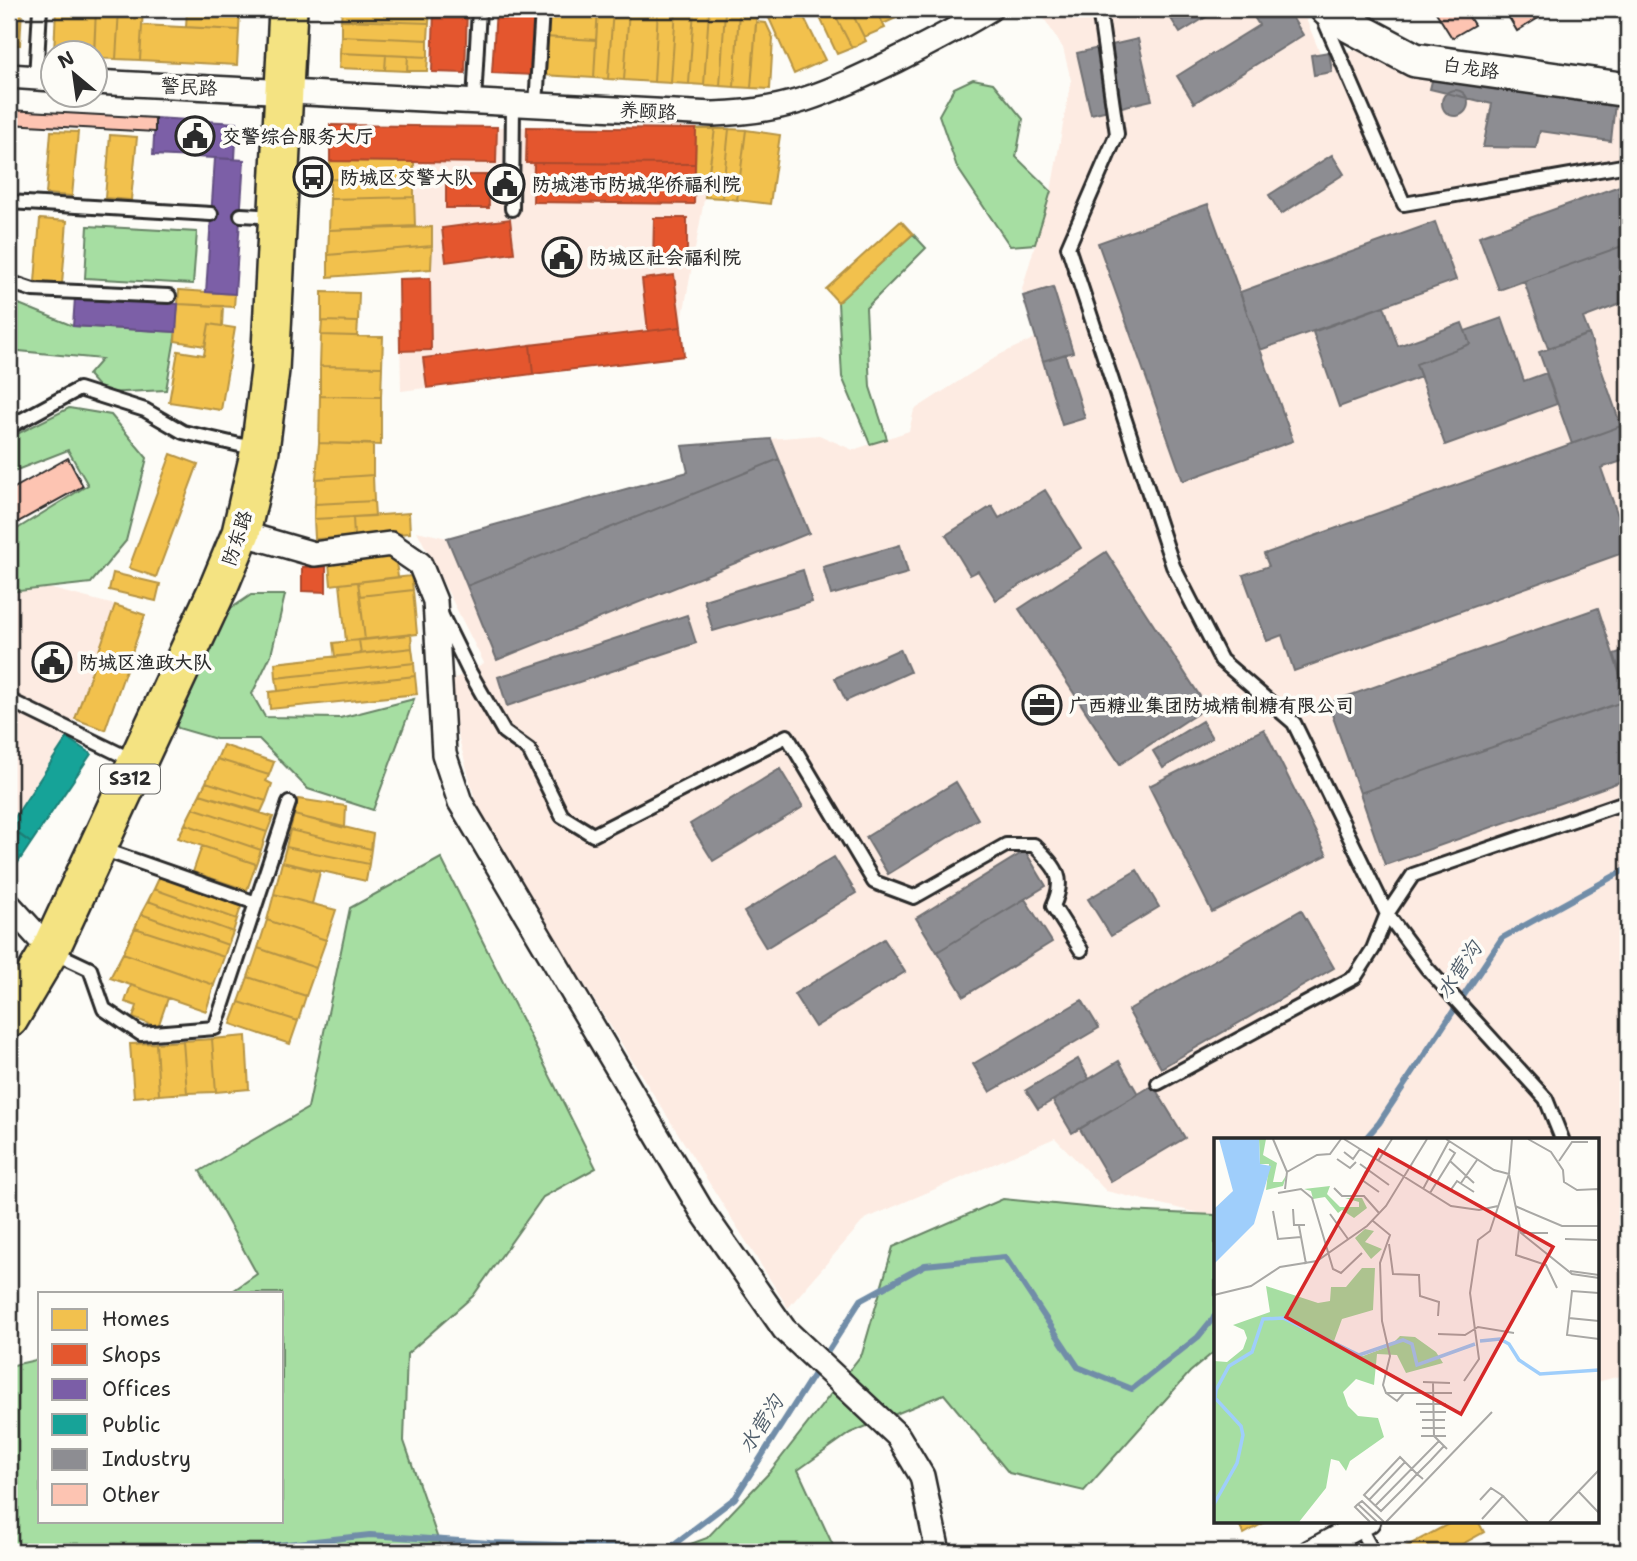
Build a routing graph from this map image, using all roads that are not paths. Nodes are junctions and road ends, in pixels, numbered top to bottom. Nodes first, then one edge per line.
1 (40, 9) edge
2 (288, 9) edge
3 (479, 9) edge
4 (542, 9) edge
5 (990, 9) edge
6 (1099, 9) edge
7 (1319, 9) edge
8 (1348, 14) edge
9 (957, 19) edge
10 (42, 38) edge
11 (9, 76) edge
12 (38, 78) edge
13 (108, 83) edge
14 (1628, 90) edge
15 (283, 93) junction
16 (474, 102) junction
17 (513, 104) junction
18 (536, 105) junction
19 (1628, 165) edge
20 (9, 202) edge
21 (512, 209) dead end
22 (211, 214) dead end
23 (240, 215) dead end
24 (277, 217) junction
25 (9, 282) edge
26 (169, 296) dead end
27 (9, 427) edge
28 (261, 450) junction
29 (241, 533) junction
30 (435, 601) junction
31 (9, 700) edge
32 (138, 763) junction
33 (1628, 801) edge
34 (289, 803) dead end
35 (98, 848) junction
36 (256, 903) junction
37 (9, 905) edge
38 (1387, 914) junction
39 (50, 950) junction
40 (1081, 950) dead end
41 (9, 1019) edge
42 (1158, 1083) dead end
43 (1562, 1138) edge
44 (1361, 1522) edge
45 (938, 1552) edge
46 (1310, 1552) edge
47 (1373, 1552) edge

1 - 10 lane
2 - 15 main road, 防东路 / S312
3 - 16 lane
4 - 18 lane
5 - 9 street, 养颐路
6 - 38 lane
7 - 19 lane
8 - 14 street, 白龙路
9 - 18 street, 养颐路
11 - 12 street
13 - 15 street, 警民路
15 - 16 street, 养颐路
15 - 24 main road, 防东路 / S312
16 - 17 street, 养颐路
17 - 18 street, 养颐路
17 - 21 lane
20 - 22 lane
23 - 24 lane
24 - 28 main road, 防东路 / S312
25 - 26 lane
27 - 28 lane
28 - 29 main road, 防东路 / S312
29 - 30 street
29 - 32 main road, 防东路 / S312
30 - 40 lane
30 - 45 street
31 - 32 lane
32 - 35 main road, 防东路 / S312
33 - 38 lane
34 - 36 lane
35 - 36 lane
35 - 39 main road, 防东路 / S312
36 - 39 lane
37 - 39 street
38 - 42 lane
38 - 43 lane
39 - 41 main road, 防东路 / S312
44 - 46 street
44 - 47 lane

